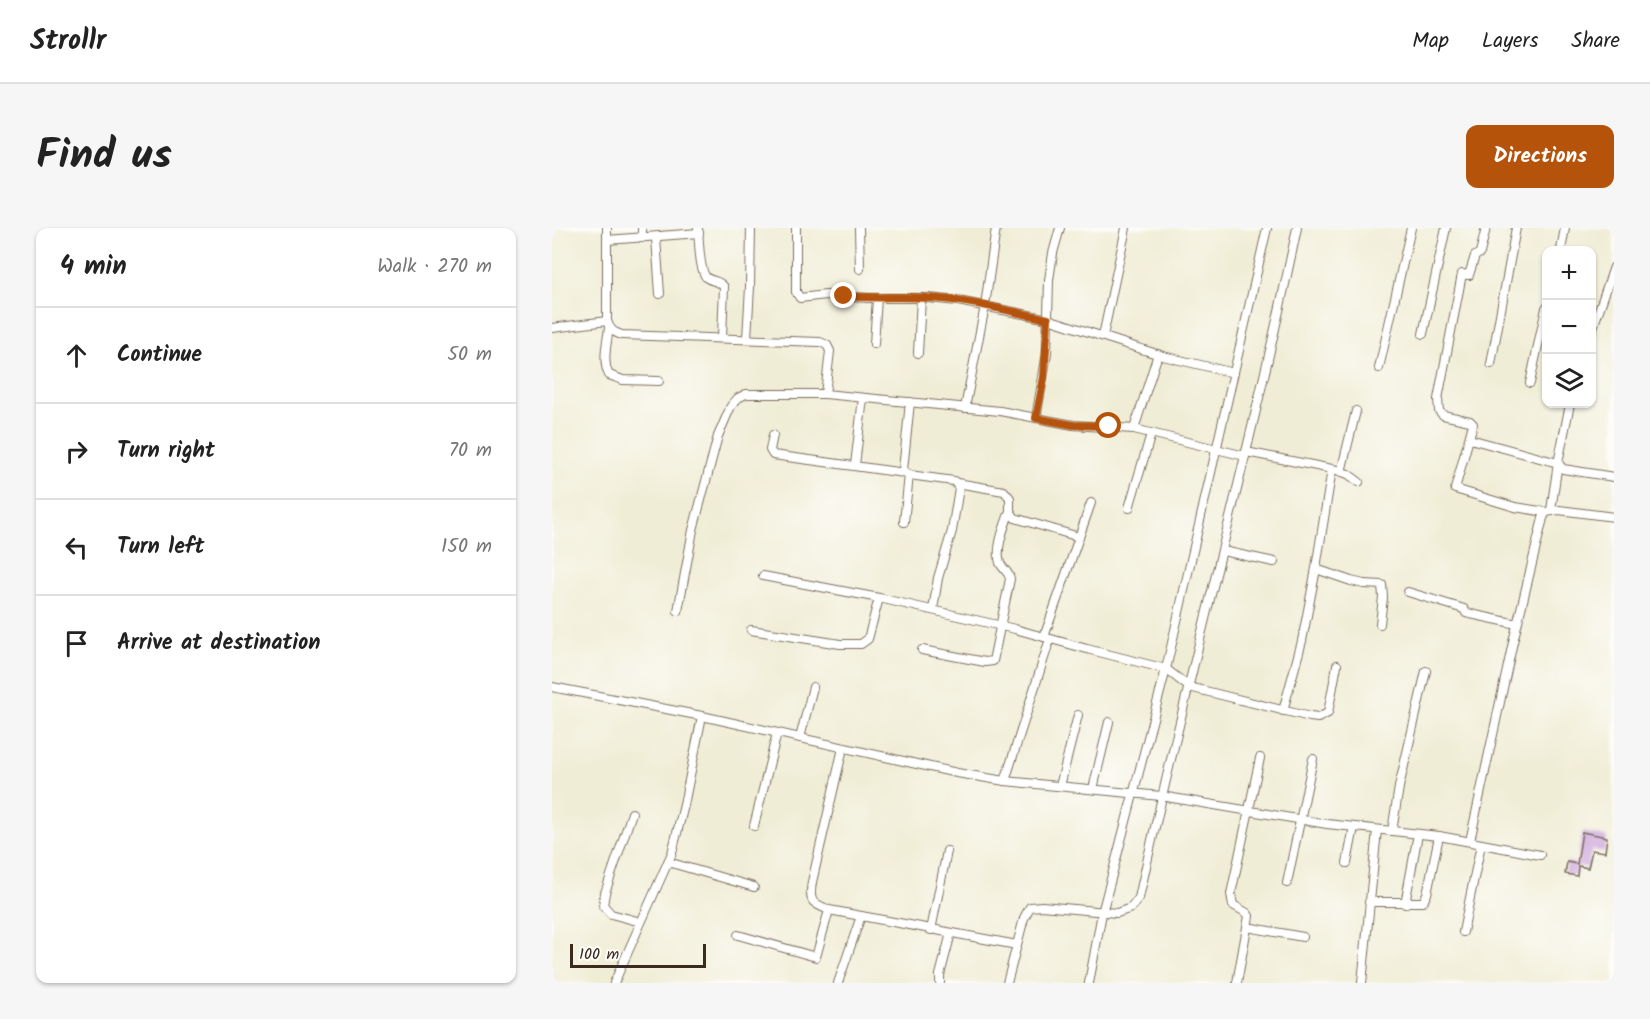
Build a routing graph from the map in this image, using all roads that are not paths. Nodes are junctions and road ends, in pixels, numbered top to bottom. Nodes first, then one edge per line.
1 (607, 228) edge
2 (642, 228) edge
3 (751, 228) edge
4 (796, 228) edge
5 (859, 228) edge
6 (996, 228) edge
7 (1060, 228) edge
8 (1126, 228) edge
9 (1268, 228) edge
10 (1297, 228) edge
11 (1411, 228) edge
12 (1446, 228) edge
13 (1486, 228) edge
14 (1516, 228) edge
15 (1565, 228) edge
16 (699, 231) edge
17 (656, 237) junction
18 (642, 238) junction
19 (607, 240) junction
20 (1562, 246) edge
21 (1614, 267) edge
22 (860, 269) dead end
23 (660, 294) dead end
24 (877, 298) junction
25 (921, 298) junction
26 (985, 306) junction
27 (1048, 319) junction
28 (1596, 319) edge
29 (608, 324) junction
30 (1542, 327) edge
31 (552, 328) edge
32 (1423, 334) dead end
33 (1103, 336) junction
34 (722, 337) junction
35 (747, 338) junction
36 (874, 344) dead end
37 (918, 353) dead end
38 (1158, 354) junction
39 (1491, 364) dead end
40 (1379, 368) dead end
41 (1234, 373) junction
42 (659, 381) dead end
43 (1530, 383) dead end
44 (825, 394) junction
45 (862, 398) junction
46 (910, 402) junction
47 (965, 408) junction
48 (1569, 408) edge
49 (1356, 411) dead end
50 (1036, 418) junction
51 (1134, 429) junction
52 (1151, 434) junction
53 (773, 435) dead end
54 (1470, 439) junction
55 (1216, 449) junction
56 (1246, 454) junction
57 (1558, 463) junction
58 (855, 465) junction
59 (1332, 469) junction
60 (1341, 472) junction
61 (907, 474) junction
62 (1614, 477) edge
63 (1359, 482) dead end
64 (957, 483) junction
65 (1091, 503) dead end
66 (1129, 508) dead end
67 (1010, 511) junction
68 (1549, 511) junction
69 (1614, 517) edge
70 (904, 522) dead end
71 (1079, 537) junction
72 (1223, 551) junction
73 (1274, 562) dead end
74 (1316, 569) junction
75 (763, 576) dead end
76 (1408, 592) dead end
77 (879, 598) junction
78 (678, 610) dead end
79 (933, 610) junction
80 (1380, 624) dead end
81 (1517, 624) junction
82 (1001, 625) junction
83 (751, 630) dead end
84 (1047, 638) junction
85 (922, 650) dead end
86 (1337, 665) dead end
87 (1166, 669) junction
88 (1426, 671) dead end
89 (552, 687) edge
90 (813, 687) dead end
91 (1189, 687) junction
92 (1283, 711) junction
93 (1078, 715) dead end
94 (702, 716) junction
95 (1108, 722) dead end
96 (777, 733) junction
97 (800, 738) junction
98 (843, 748) junction
99 (1260, 758) dead end
100 (1313, 759) dead end
101 (1005, 781) junction
102 (1060, 786) junction
103 (1093, 789) junction
104 (1134, 793) junction
105 (1161, 796) junction
106 (1250, 811) junction
107 (632, 813) dead end
108 (1301, 820) junction
109 (754, 826) dead end
110 (1354, 827) junction
111 (1377, 830) junction
112 (1392, 831) junction
113 (1418, 834) junction
114 (1439, 836) junction
115 (1470, 842) junction
116 (1481, 844) junction
117 (947, 851) dead end
118 (1540, 855) dead end
119 (668, 862) junction
120 (1347, 863) dead end
121 (1287, 883) dead end
122 (754, 887) dead end
123 (1369, 902) junction
124 (1405, 903) junction
125 (829, 909) junction
126 (1102, 913) junction
127 (861, 916) junction
128 (641, 922) junction
129 (1247, 927) junction
130 (931, 930) junction
131 (1463, 932) dead end
132 (951, 933) junction
133 (738, 935) dead end
134 (1303, 937) dead end
135 (1017, 945) junction
136 (614, 983) edge
137 (838, 983) edge
138 (940, 983) edge
139 (1007, 983) edge
140 (1089, 983) edge
141 (1237, 983) edge
142 (1362, 983) edge

1 - 19 street
2 - 18 street
3 - 35 street
4 - 24 street
5 - 22 street
6 - 26 street
7 - 27 street
8 - 33 street
9 - 41 street
10 - 56 street
11 - 40 street
12 - 32 street
13 - 54 street
14 - 39 street
15 - 20 street
16 - 17 street
16 - 34 street
17 - 18 street
17 - 23 street
18 - 19 street
19 - 29 street
21 - 28 street
24 - 25 street
24 - 36 street
25 - 26 street
25 - 37 street
26 - 27 street
26 - 47 street
27 - 33 street
27 - 50 street
29 - 31 street
29 - 34 street
29 - 42 street
30 - 43 street
33 - 38 street
34 - 35 street
35 - 44 street
38 - 41 street
38 - 51 street
41 - 55 street
44 - 45 street
44 - 78 street
45 - 46 street
45 - 58 street
46 - 47 street
46 - 61 street
47 - 50 street
48 - 57 street
49 - 60 street
50 - 51 street
51 - 52 street
52 - 55 street
52 - 66 street
53 - 58 street
54 - 57 street
54 - 68 street
55 - 56 street
55 - 87 street
56 - 59 street
56 - 72 street
57 - 62 street
57 - 68 street
58 - 61 street
59 - 60 street
59 - 74 street
60 - 63 street
61 - 64 street
61 - 70 street
64 - 67 street
64 - 79 street
65 - 71 street
67 - 71 street
67 - 82 street
68 - 69 street
68 - 81 street
71 - 84 street
72 - 73 street
72 - 91 street
74 - 80 street
74 - 92 street
75 - 77 street
76 - 81 street
77 - 79 street
77 - 83 street
79 - 82 street
81 - 115 street
82 - 84 street
82 - 85 street
84 - 87 street
84 - 101 street
86 - 92 street
87 - 91 street
87 - 104 street
88 - 112 street
89 - 94 street
90 - 97 street
91 - 92 street
91 - 105 street
93 - 102 street
94 - 96 street
94 - 119 street
95 - 103 street
96 - 97 street
96 - 109 street
97 - 98 street
98 - 101 street
98 - 125 street
99 - 106 street
100 - 108 street
101 - 102 street
102 - 103 street
103 - 104 street
104 - 105 street
104 - 126 street
105 - 106 street
105 - 126 street
106 - 108 street
106 - 129 street
107 - 128 street
108 - 110 street
108 - 121 street
110 - 111 street
110 - 120 street
111 - 112 street
111 - 123 street
112 - 113 street
113 - 114 street
113 - 124 street
114 - 115 street
114 - 124 street
115 - 116 street
116 - 118 street
116 - 131 street
117 - 130 street
119 - 122 street
119 - 128 street
123 - 124 street
123 - 142 street
125 - 127 street
125 - 133 street
126 - 135 street
126 - 140 street
127 - 130 street
127 - 137 street
128 - 136 street
129 - 134 street
129 - 141 street
130 - 132 street
132 - 135 street
132 - 138 street
135 - 139 street

